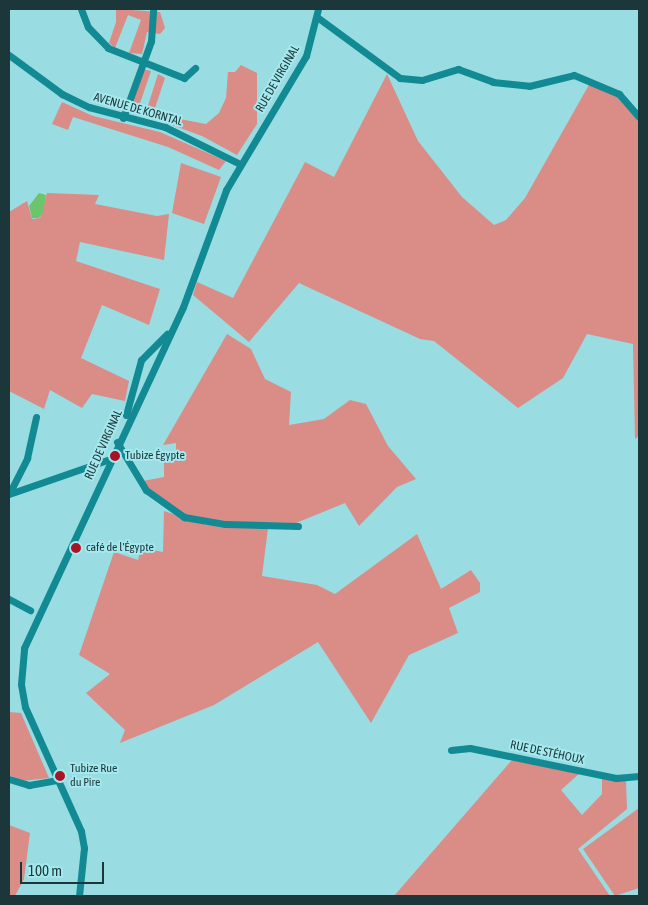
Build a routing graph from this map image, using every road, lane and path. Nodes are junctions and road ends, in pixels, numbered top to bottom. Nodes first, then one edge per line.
1 (81, 9) edge
2 (153, 9) edge
3 (318, 13) edge
4 (10, 56) edge
5 (143, 63) junction
6 (196, 68) dead end
7 (639, 117) edge
8 (123, 118) junction
9 (240, 164) junction
10 (171, 331) junction
11 (36, 417) dead end
12 (124, 426) junction
13 (117, 442) junction
14 (110, 460) junction
15 (10, 493) edge
16 (298, 526) dead end
17 (9, 599) edge
18 (30, 610) dead end
19 (450, 750) dead end
20 (639, 776) edge
21 (9, 779) edge
22 (58, 780) junction
23 (79, 896) edge

1 - 5 street
2 - 5 street
3 - 7 street
3 - 9 street, RUE DE VIRGINAL
4 - 8 street, AVENUE DE KORNTAL
5 - 6 street
5 - 8 street
8 - 9 street, AVENUE DE KORNTAL
9 - 10 street, RUE DE VIRGINAL
10 - 12 street, RUE DE VIRGINAL
10 - 12 street
11 - 15 street
12 - 13 street, RUE DE VIRGINAL
13 - 14 street, RUE DE VIRGINAL
13 - 16 street
14 - 15 street
14 - 22 street, RUE DE VIRGINAL
17 - 18 street
19 - 20 street, RUE DE STÉHOUX
21 - 22 street
22 - 23 street, RUE DE VIRGINAL

